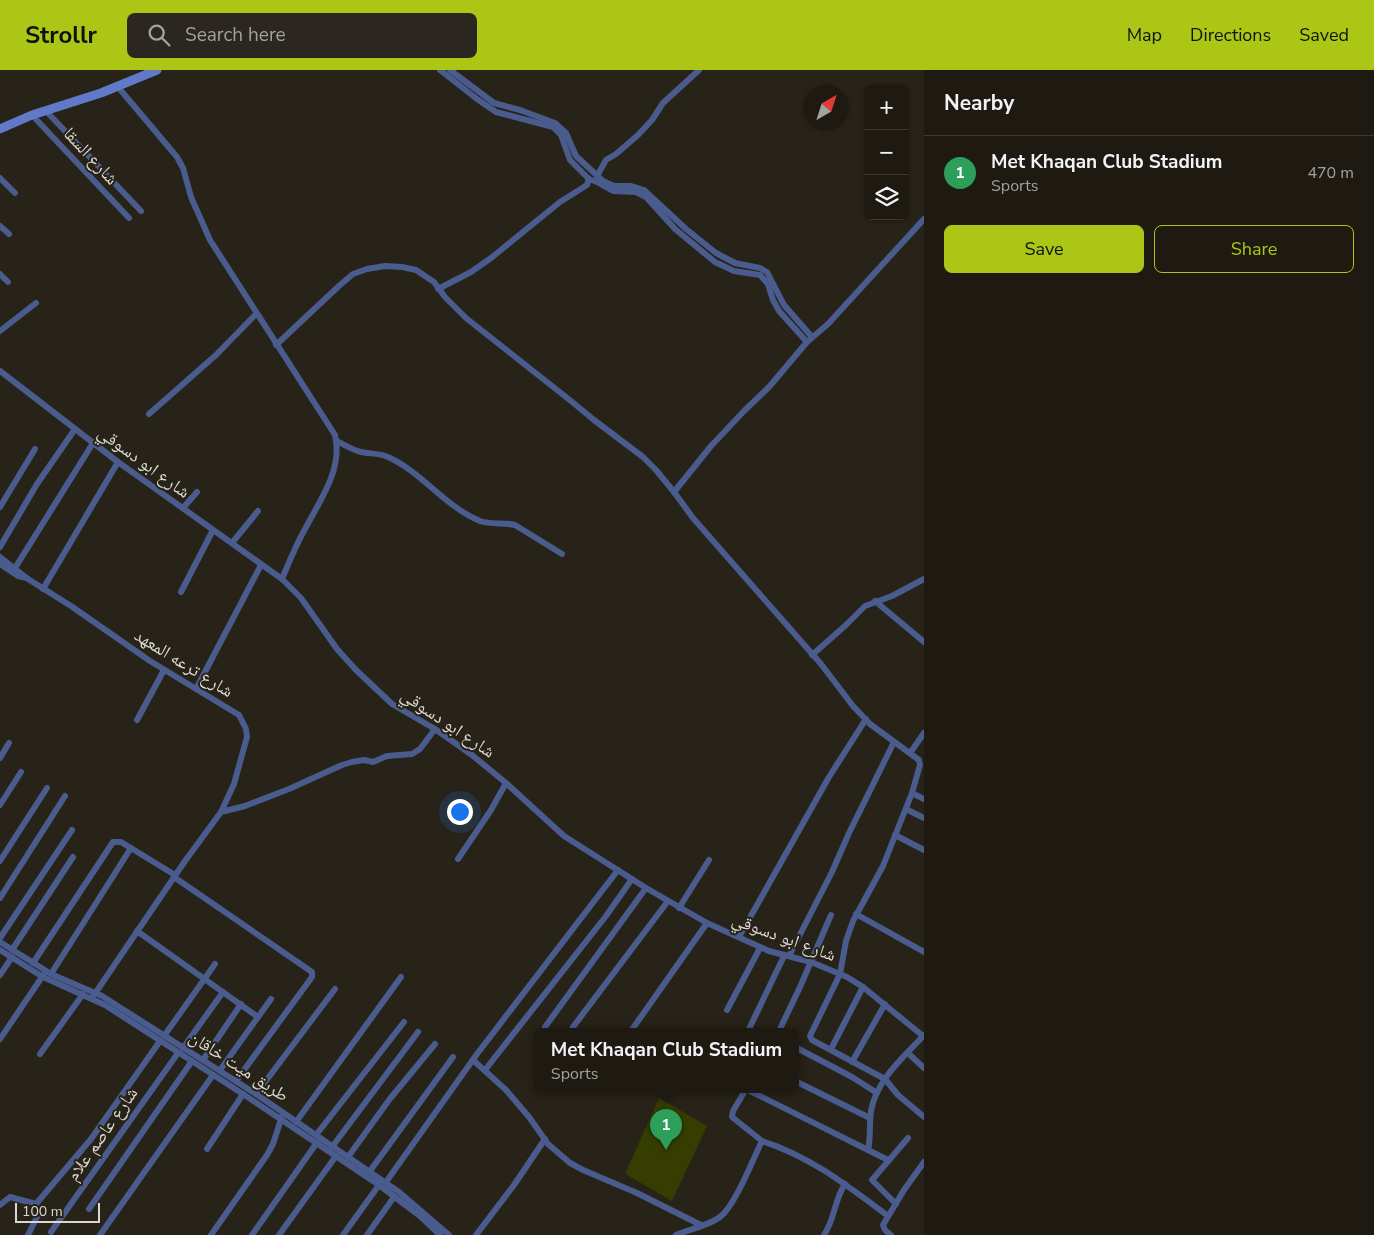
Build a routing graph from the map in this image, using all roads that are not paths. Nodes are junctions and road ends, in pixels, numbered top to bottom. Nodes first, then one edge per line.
1 (157, 70) edge
2 (440, 70) edge
3 (450, 70) edge
4 (699, 70) edge
5 (118, 87) junction
6 (46, 111) junction
7 (32, 115) junction
8 (0, 129) edge
9 (597, 176) junction
10 (0, 178) edge
11 (589, 179) junction
12 (15, 193) dead end
13 (141, 212) dead end
14 (129, 218) dead end
15 (924, 219) edge
16 (0, 226) edge
17 (9, 234) dead end
18 (0, 274) edge
19 (8, 282) dead end
20 (438, 289) junction
21 (36, 303) dead end
22 (256, 314) junction
23 (0, 331) edge
24 (809, 340) junction
25 (276, 345) junction
26 (0, 371) edge
27 (149, 414) dead end
28 (75, 429) junction
29 (336, 441) junction
30 (93, 443) junction
31 (35, 449) dead end
32 (118, 462) junction
33 (197, 492) dead end
34 (674, 492) junction
35 (0, 507) edge
36 (183, 508) junction
37 (258, 511) dead end
38 (212, 530) junction
39 (232, 543) junction
40 (0, 547) edge
41 (562, 554) dead end
42 (0, 557) edge
43 (0, 564) edge
44 (262, 565) junction
45 (15, 568) junction
46 (28, 579) junction
47 (282, 579) junction
48 (924, 579) edge
49 (43, 588) junction
50 (181, 592) dead end
51 (874, 601) junction
52 (924, 642) edge
53 (812, 655) junction
54 (164, 670) junction
55 (196, 689) junction
56 (866, 719) junction
57 (137, 720) dead end
58 (435, 729) junction
59 (924, 732) edge
60 (894, 742) junction
61 (9, 743) dead end
62 (910, 753) junction
63 (0, 758) edge
64 (20, 772) dead end
65 (506, 783) junction
66 (47, 788) dead end
67 (912, 792) junction
68 (65, 796) dead end
69 (924, 799) edge
70 (0, 805) edge
71 (906, 808) junction
72 (221, 812) junction
73 (924, 818) edge
74 (72, 830) dead end
75 (895, 834) junction
76 (131, 848) junction
77 (924, 850) edge
78 (73, 857) dead end
79 (458, 859) dead end
80 (710, 860) dead end
81 (0, 861) edge
82 (618, 870) junction
83 (174, 876) junction
84 (632, 879) junction
85 (646, 888) junction
86 (0, 898) edge
87 (668, 901) junction
88 (679, 908) junction
89 (856, 914) junction
90 (831, 915) dead end
91 (707, 924) junction
92 (137, 931) junction
93 (739, 937) junction
94 (0, 938) edge
95 (0, 942) edge
96 (760, 948) junction
97 (0, 951) edge
98 (924, 952) edge
99 (12, 954) junction
100 (787, 956) junction
101 (811, 962) junction
102 (33, 963) junction
103 (215, 964) dead end
104 (47, 974) junction
105 (840, 974) junction
106 (0, 975) edge
107 (401, 977) dead end
108 (204, 978) junction
109 (863, 986) junction
110 (335, 989) dead end
111 (223, 992) junction
112 (83, 994) junction
113 (94, 996) junction
114 (271, 999) dead end
115 (241, 1004) junction
116 (885, 1004) junction
117 (727, 1010) dead end
118 (258, 1017) junction
119 (404, 1022) dead end
120 (545, 1027) dead end
121 (573, 1027) dead end
122 (633, 1028) edge
123 (750, 1028) edge
124 (780, 1028) edge
125 (418, 1032) dead end
126 (924, 1035) edge
127 (0, 1039) edge
128 (162, 1039) junction
129 (435, 1044) dead end
130 (799, 1049) edge
131 (831, 1049) junction
132 (181, 1050) junction
133 (908, 1053) junction
134 (40, 1054) dead end
135 (453, 1057) dead end
136 (203, 1060) junction
137 (473, 1060) junction
138 (192, 1061) junction
139 (852, 1062) junction
140 (924, 1068) edge
141 (220, 1070) junction
142 (485, 1070) junction
143 (213, 1075) junction
144 (885, 1078) junction
145 (236, 1081) junction
146 (799, 1082) edge
147 (744, 1093) edge
148 (754, 1093) edge
149 (877, 1093) junction
150 (243, 1094) junction
151 (256, 1094) junction
152 (282, 1116) junction
153 (924, 1117) edge
154 (870, 1118) junction
155 (296, 1122) junction
156 (908, 1138) dead end
157 (318, 1139) junction
158 (545, 1139) junction
159 (762, 1141) junction
160 (332, 1147) junction
161 (207, 1149) dead end
162 (868, 1150) junction
163 (336, 1156) junction
164 (348, 1157) junction
165 (888, 1160) junction
166 (924, 1162) edge
167 (370, 1171) junction
168 (382, 1184) junction
169 (845, 1184) junction
170 (394, 1197) junction
171 (36, 1204) junction
172 (896, 1204) junction
173 (0, 1205) edge
174 (89, 1209) dead end
175 (888, 1216) junction
176 (701, 1225) junction
177 (51, 1232) dead end
178 (28, 1235) edge
179 (100, 1235) edge
180 (211, 1235) edge
181 (252, 1235) edge
182 (279, 1235) edge
183 (344, 1235) edge
184 (367, 1235) edge
185 (440, 1235) edge
186 (449, 1235) edge
187 (476, 1235) edge
188 (676, 1235) edge
189 (824, 1235) edge
190 (891, 1235) edge

1 - 5 main road
2 - 11 street
3 - 9 street
4 - 9 street
5 - 6 main road
5 - 22 street
6 - 7 main road
6 - 13 street
7 - 8 main road
7 - 14 street, شارع السقا
9 - 24 street
10 - 12 street
11 - 20 street
11 - 24 street
15 - 24 street
16 - 17 street
18 - 19 street
20 - 25 street
20 - 34 street
21 - 23 street
22 - 25 street
22 - 27 street
24 - 34 street
25 - 29 street
26 - 28 street, شارع ابو دسوقي
28 - 30 street, شارع ابو دسوقي
28 - 40 street
29 - 41 street
29 - 47 street
30 - 32 street, شارع ابو دسوقي
30 - 45 street
31 - 35 street
32 - 36 street, شارع ابو دسوقي
32 - 49 street
33 - 36 street
34 - 53 street
36 - 38 street, شارع ابو دسوقي
37 - 39 street
38 - 39 street, شارع ابو دسوقي
38 - 50 street
39 - 44 street, شارع ابو دسوقي
42 - 45 street, شارع ترعه المعهد
43 - 46 street, شارع ترعه المعهد
44 - 47 street, شارع ابو دسوقي
44 - 55 street
45 - 46 street, شارع ترعه المعهد
46 - 49 street, شارع ترعه المعهد
47 - 58 street, شارع ابو دسوقي
48 - 51 street
49 - 54 street, شارع ترعه المعهد
51 - 52 street
51 - 53 street
53 - 56 street
54 - 55 street, شارع ترعه المعهد
54 - 57 street
55 - 72 street, شارع ترعه المعهد
56 - 60 street
56 - 93 street
58 - 65 street, شارع ابو دسوقي
58 - 72 street
59 - 62 street
60 - 62 street
60 - 100 street
61 - 63 street
62 - 67 street
64 - 70 street
65 - 79 street
65 - 82 street, شارع ابو دسوقي
66 - 81 street
67 - 69 street
67 - 71 street
68 - 86 street
71 - 73 street
71 - 75 street
72 - 83 street, شارع ترعه المعهد
74 - 94 street
75 - 77 street
75 - 89 street
76 - 83 street
76 - 102 street
76 - 104 street
78 - 99 street
80 - 88 street
82 - 84 street, شارع ابو دسوقي
82 - 137 street
83 - 92 street, شارع ترعه المعهد
83 - 145 street
84 - 85 street, شارع ابو دسوقي
84 - 142 street
85 - 87 street, شارع ابو دسوقي
85 - 120 street
87 - 88 street, شارع ابو دسوقي
87 - 121 street
88 - 91 street, شارع ابو دسوقي
89 - 98 street
89 - 105 street
90 - 101 street
91 - 93 street, شارع ابو دسوقي
91 - 122 street
92 - 108 street
92 - 113 street, شارع ترعه المعهد
93 - 96 street, شارع ابو دسوقي
95 - 99 street, طريق ميت خاقان
96 - 100 street, شارع ابو دسوقي
96 - 117 street
97 - 99 street, طريق ميت خاقان
99 - 102 street, طريق ميت خاقان
99 - 104 street, طريق ميت خاقان
99 - 106 street
100 - 101 street, شارع ابو دسوقي
100 - 123 street
101 - 105 street, شارع ابو دسوقي
101 - 124 street
102 - 104 street, طريق ميت خاقان
103 - 108 street
104 - 112 street, طريق ميت خاقان
104 - 113 street, طريق ميت خاقان
104 - 127 street
105 - 109 street, شارع ابو دسوقي
105 - 131 street
107 - 155 street
108 - 111 street
108 - 128 street
109 - 116 street, شارع ابو دسوقي
109 - 131 street
110 - 151 street
111 - 115 street
111 - 132 street, شارع عاصم علام
112 - 113 street, طريق ميت خاقان
112 - 134 street
113 - 128 street, طريق ميت خاقان
114 - 118 street
115 - 118 street
115 - 136 street
116 - 126 street, شارع ابو دسوقي
116 - 139 street
118 - 141 street
119 - 157 street
125 - 160 street
126 - 133 street
128 - 132 street, طريق ميت خاقان
128 - 171 street
129 - 164 street
130 - 149 street
131 - 139 street
132 - 136 street, طريق ميت خاقان
132 - 138 street, طريق ميت خاقان
132 - 177 street, شارع عاصم علام
133 - 140 street
133 - 144 street
135 - 167 street
136 - 141 street, طريق ميت خاقان
137 - 142 street
137 - 168 street
138 - 143 street, طريق ميت خاقان
138 - 174 street
139 - 144 street
141 - 145 street, طريق ميت خاقان
142 - 158 street
143 - 150 street, طريق ميت خاقان
143 - 179 street
144 - 149 street
144 - 153 street
145 - 151 street, طريق ميت خاقان
146 - 154 street
147 - 159 street
148 - 162 street
149 - 154 street
150 - 152 street, طريق ميت خاقان
150 - 161 street
151 - 152 street, طريق ميت خاقان
152 - 155 street, طريق ميت خاقان
152 - 157 street, طريق ميت خاقان
152 - 180 street
154 - 162 street
155 - 157 street, طريق ميت خاقان
156 - 165 street
157 - 160 street, طريق ميت خاقان
157 - 163 street, طريق ميت خاقان
157 - 181 street
158 - 176 street
158 - 187 street
159 - 169 street
159 - 176 street
160 - 164 street, طريق ميت خاقان
162 - 165 street
163 - 168 street, طريق ميت خاقان
163 - 182 street
164 - 167 street, طريق ميت خاقان
165 - 172 street
166 - 172 street
167 - 168 street, طريق ميت خاقان
168 - 170 street, طريق ميت خاقان
168 - 183 street
168 - 186 street, طريق ميت خاقان
169 - 175 street
169 - 189 street
170 - 184 street
170 - 185 street, طريق ميت خاقان
171 - 173 street
171 - 178 street
172 - 175 street
175 - 190 street
176 - 188 street

